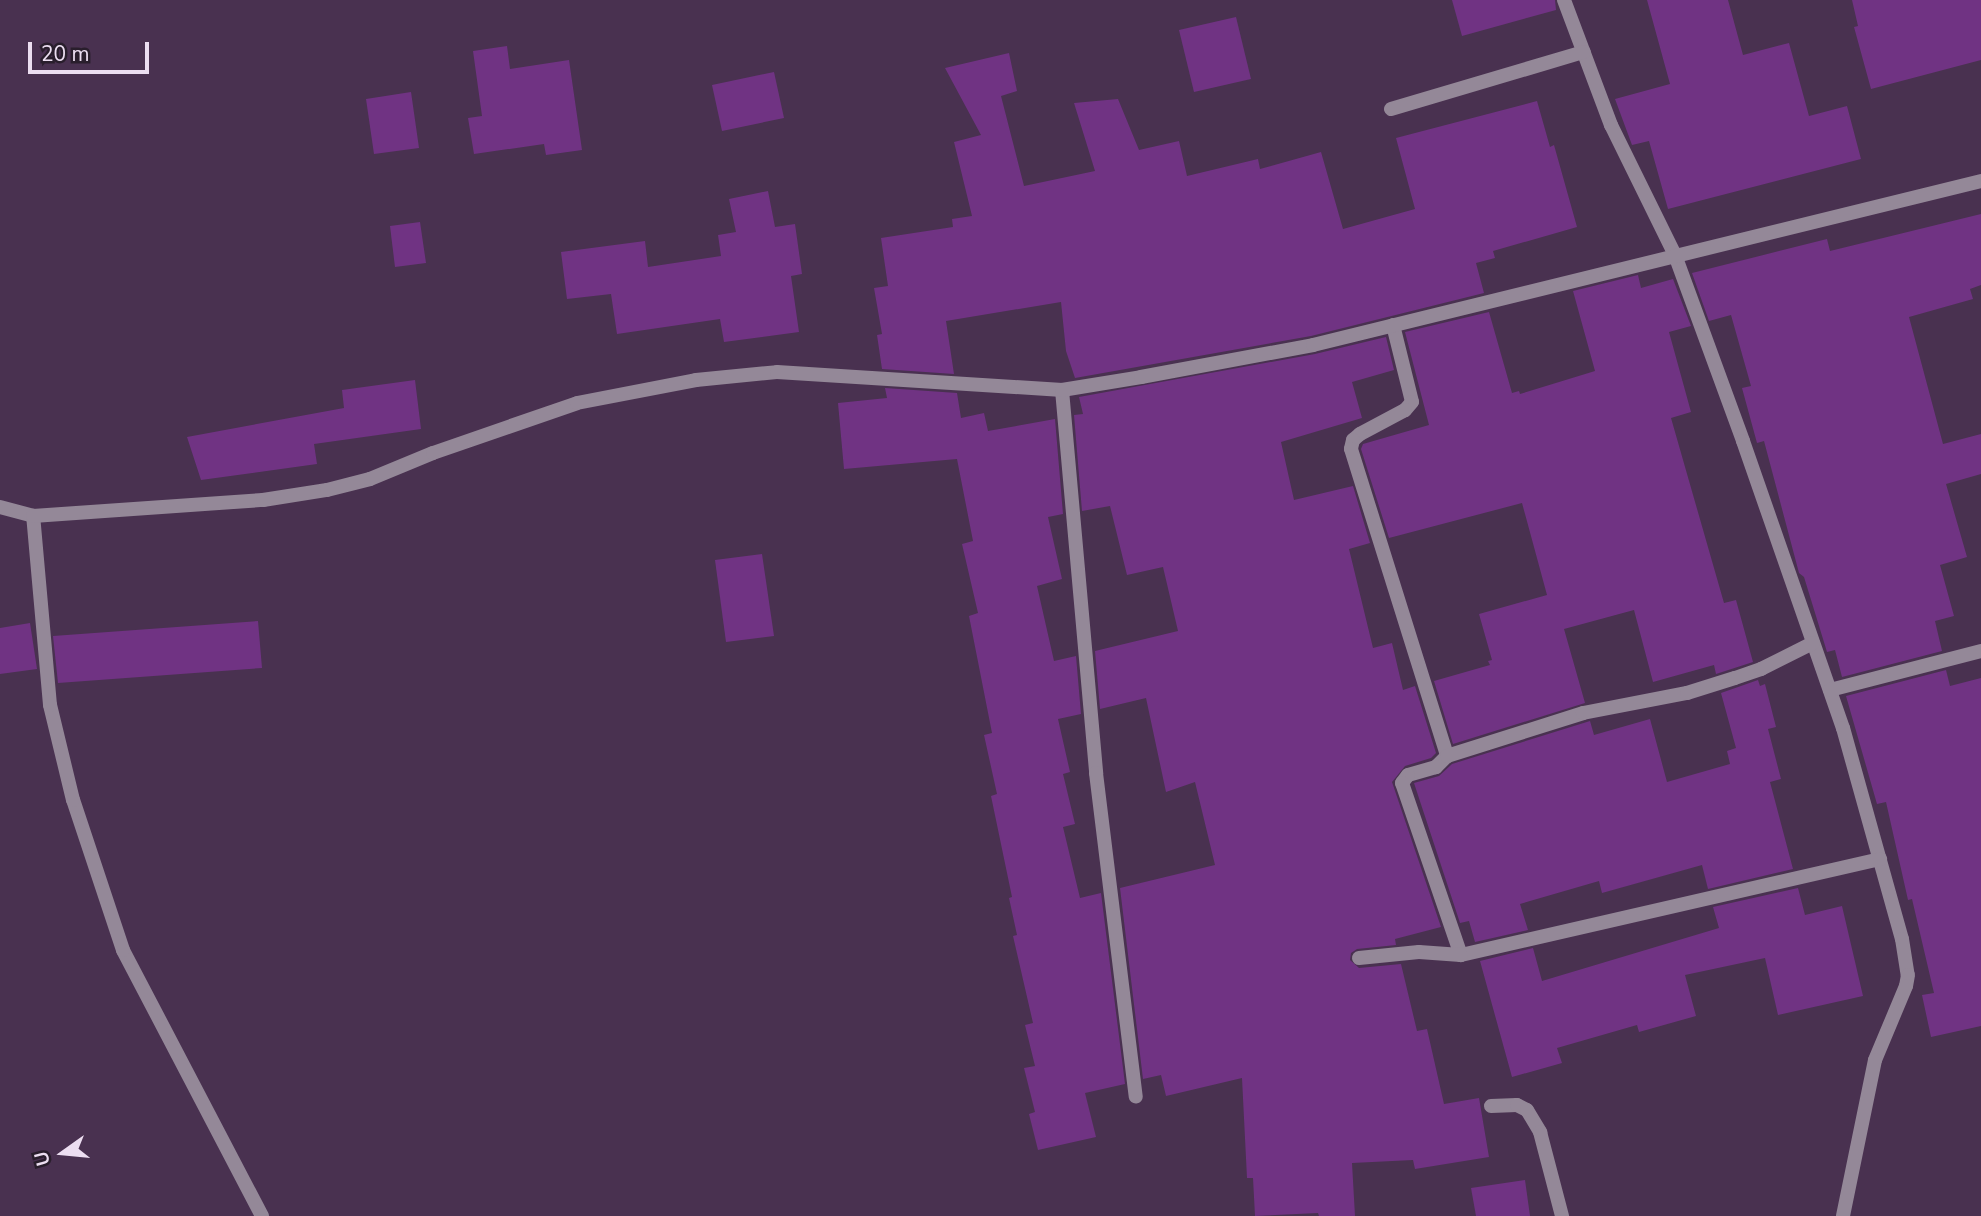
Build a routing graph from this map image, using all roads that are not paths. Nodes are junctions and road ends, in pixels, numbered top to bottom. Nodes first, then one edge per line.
1 (1564, 0) edge
2 (1584, 52) junction
3 (1391, 109) dead end
4 (1981, 181) edge
5 (1675, 255) junction
6 (1393, 326) junction
7 (1062, 390) junction
8 (0, 507) edge
9 (33, 516) junction
10 (1813, 643) junction
11 (1981, 651) edge
12 (1830, 690) junction
13 (1447, 757) junction
14 (1880, 859) junction
15 (1461, 956) junction
16 (1359, 958) dead end
17 (1136, 1097) dead end
18 (1491, 1106) dead end
19 (262, 1216) edge
20 (1562, 1216) edge
21 (1843, 1216) edge

1 - 2 street
2 - 3 street
2 - 5 street
4 - 5 street
5 - 6 street
5 - 10 street
6 - 7 street
6 - 13 street
7 - 9 street
7 - 17 street
8 - 9 street
9 - 19 street
10 - 12 street
10 - 13 street
11 - 12 street
12 - 14 street
13 - 15 street
14 - 15 street
14 - 21 street
15 - 16 street
18 - 20 street

